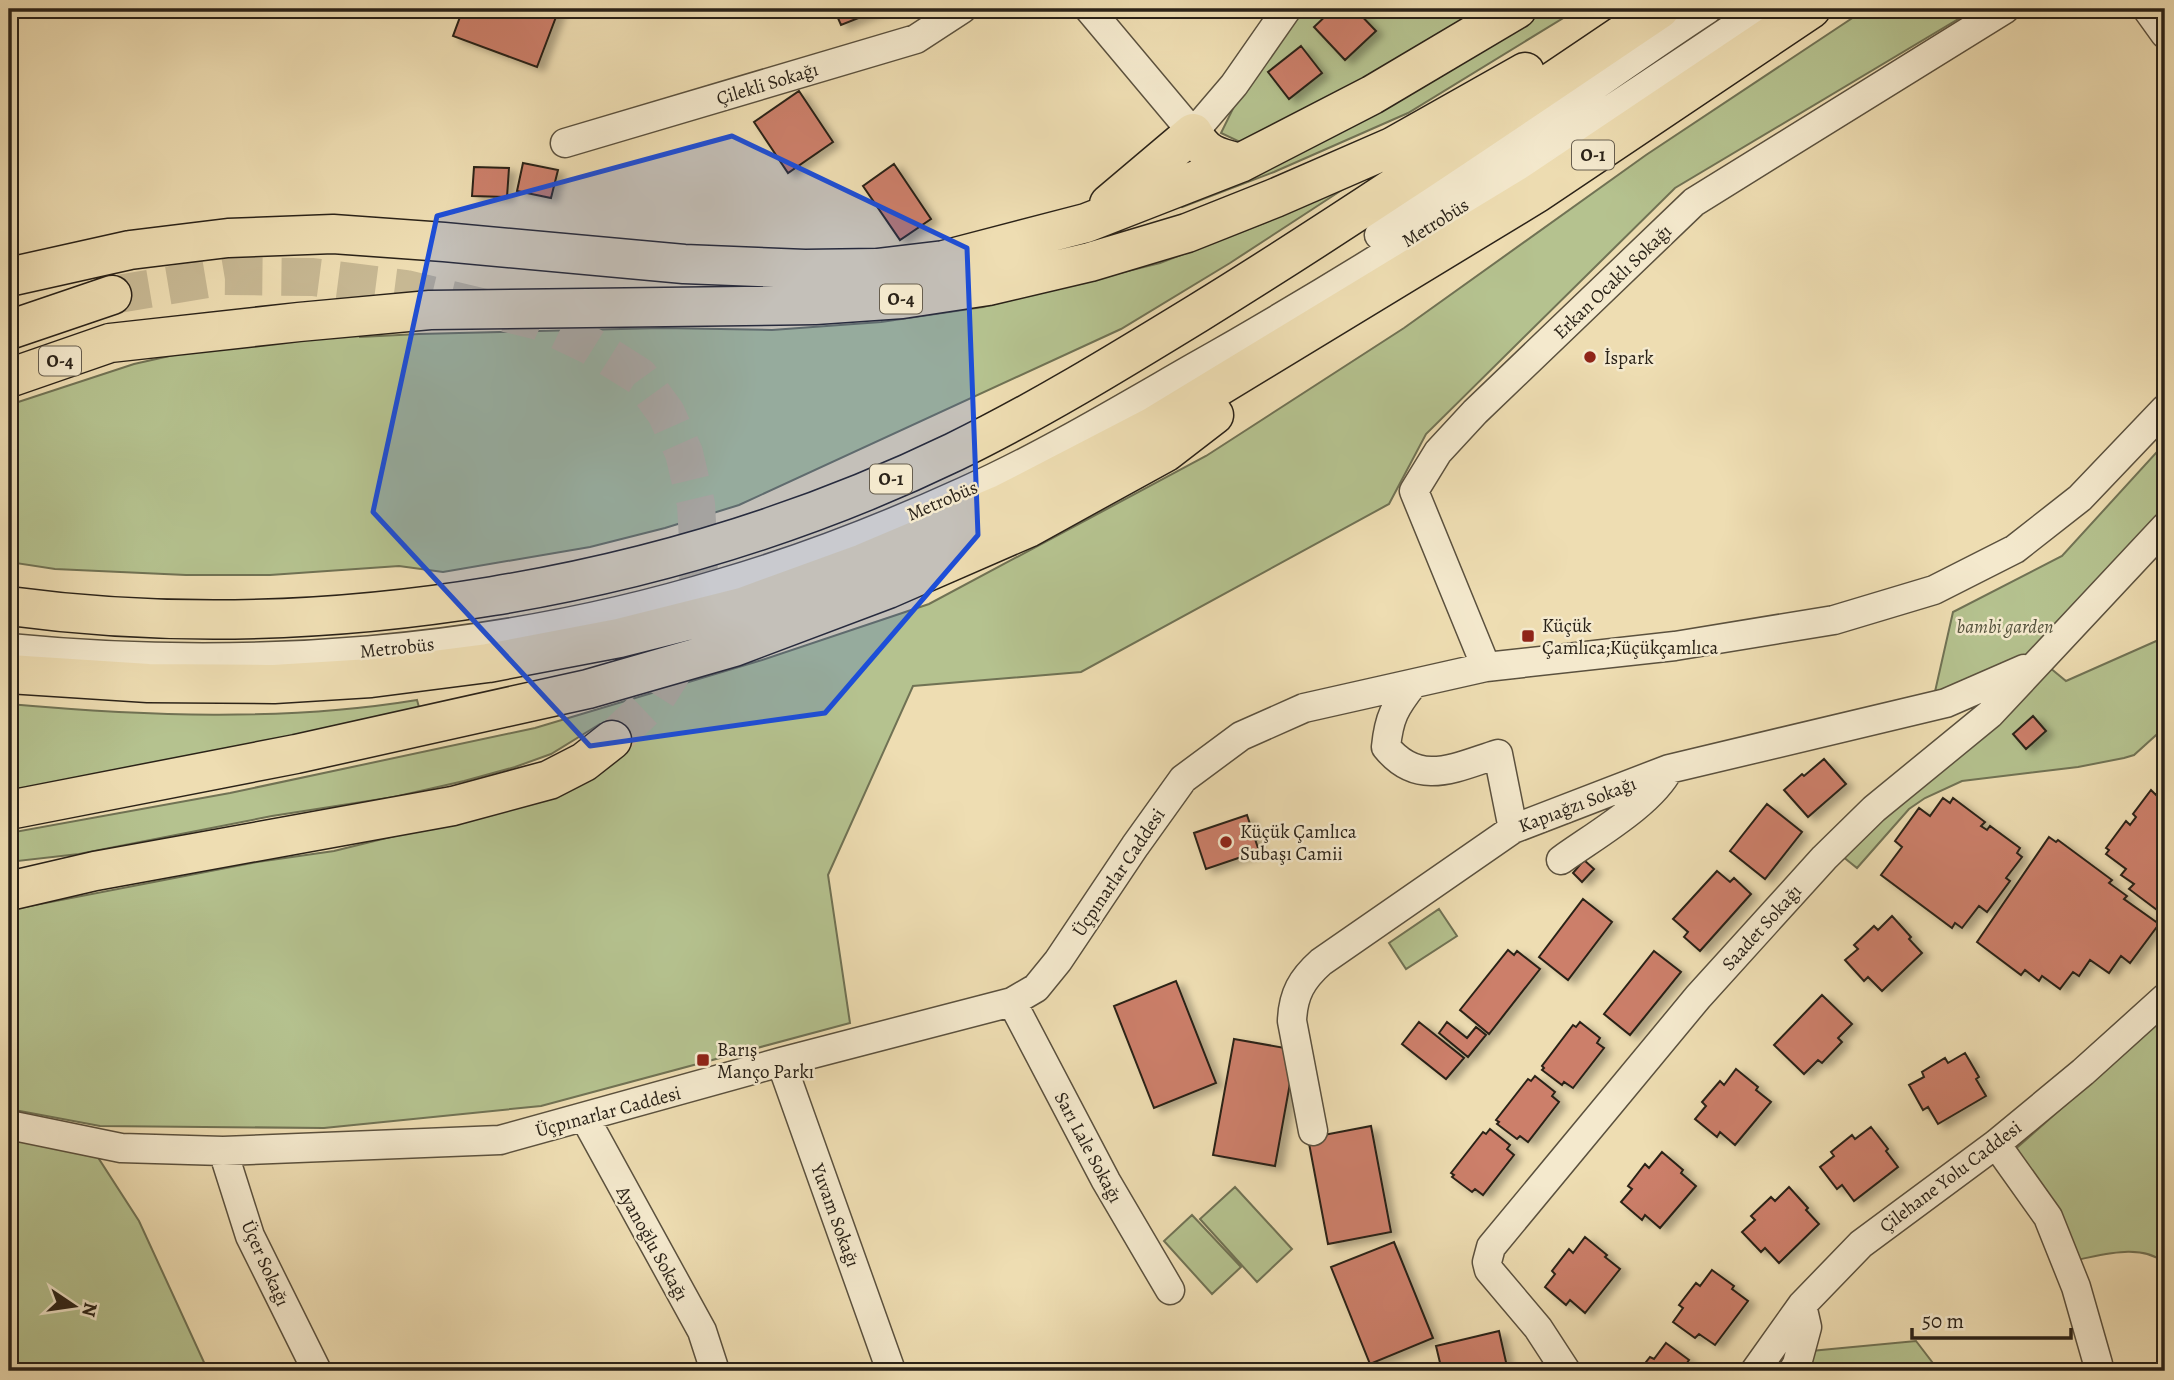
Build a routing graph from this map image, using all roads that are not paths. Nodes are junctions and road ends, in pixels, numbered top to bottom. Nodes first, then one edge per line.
1 (962, 9) edge
2 (1089, 9) edge
3 (1287, 9) edge
4 (1517, 9) edge
5 (1632, 9) edge
6 (1660, 9) edge
7 (1708, 9) edge
8 (1761, 9) edge
9 (1811, 9) edge
10 (2005, 9) edge
11 (2147, 9) edge
12 (2165, 34) edge
13 (1193, 132) junction
14 (565, 143) dead end
15 (1240, 163) junction
16 (1086, 223) junction
17 (9, 277) edge
18 (1372, 295) junction
19 (9, 315) edge
20 (9, 330) edge
21 (9, 378) edge
22 (2165, 409) edge
23 (2165, 527) edge
24 (9, 606) edge
25 (9, 633) edge
26 (9, 648) edge
27 (2036, 663) junction
28 (1486, 667) junction
29 (9, 674) edge
30 (1413, 684) junction
31 (612, 740) tunnel mouth
32 (1669, 769) junction
33 (9, 810) edge
34 (1513, 829) junction
35 (1561, 860) dead end
36 (9, 891) edge
37 (2165, 998) edge
38 (1012, 1002) junction
39 (782, 1062) junction
40 (585, 1118) junction
41 (9, 1125) edge
42 (1313, 1131) dead end
43 (1996, 1144) junction
44 (223, 1151) junction
45 (1170, 1290) dead end
46 (1802, 1305) junction
47 (1776, 1339) junction
48 (2098, 1364) dead end
49 (890, 1368) dead end
50 (1795, 1368) edge
51 (317, 1371) edge
52 (715, 1371) edge
53 (1566, 1371) edge
54 (1755, 1371) edge

1 - 14 street, Çilekli Sokağı
2 - 13 street
3 - 13 street
4 - 15 highway
5 - 21 highway, O-4
6 - 24 highway, O-1
7 - 25 street, Metrobüs
8 - 26 street, Metrobüs
9 - 18 highway, O-1
10 - 28 street, Erkan Ocaklı Sokağı
11 - 12 street
13 - 15 highway
13 - 16 highway
15 - 16 highway
16 - 17 highway
18 - 29 highway, O-1
18 - 33 highway
19 - 20 highway
22 - 28 street, Üçpınarlar Caddesi
23 - 27 street, Saadet Sokağı
27 - 32 street, Kapıağzı Sokağı
27 - 53 street, Saadet Sokağı
28 - 30 street, Üçpınarlar Caddesi
30 - 34 street
30 - 38 street, Üçpınarlar Caddesi
31 - 36 highway
32 - 34 street, Kapıağzı Sokağı
32 - 35 street
34 - 42 street, Kapıağzı Sokağı
37 - 43 street, Çilehane Yolu Caddesi
38 - 39 street, Üçpınarlar Caddesi
38 - 45 street, Sarı Lale Sokağı
39 - 40 street, Üçpınarlar Caddesi
39 - 49 street, Yuvam Sokağı
40 - 44 street, Üçpınarlar Caddesi
40 - 52 street, Ayanoğlu Sokağı
41 - 44 street, Üçpınarlar Caddesi
43 - 46 street, Çilehane Yolu Caddesi
43 - 48 street
44 - 51 street, Üçer Sokağı
46 - 47 street, Çilehane Yolu Caddesi
46 - 50 street
47 - 50 street
47 - 54 street, Çilehane Yolu Caddesi

